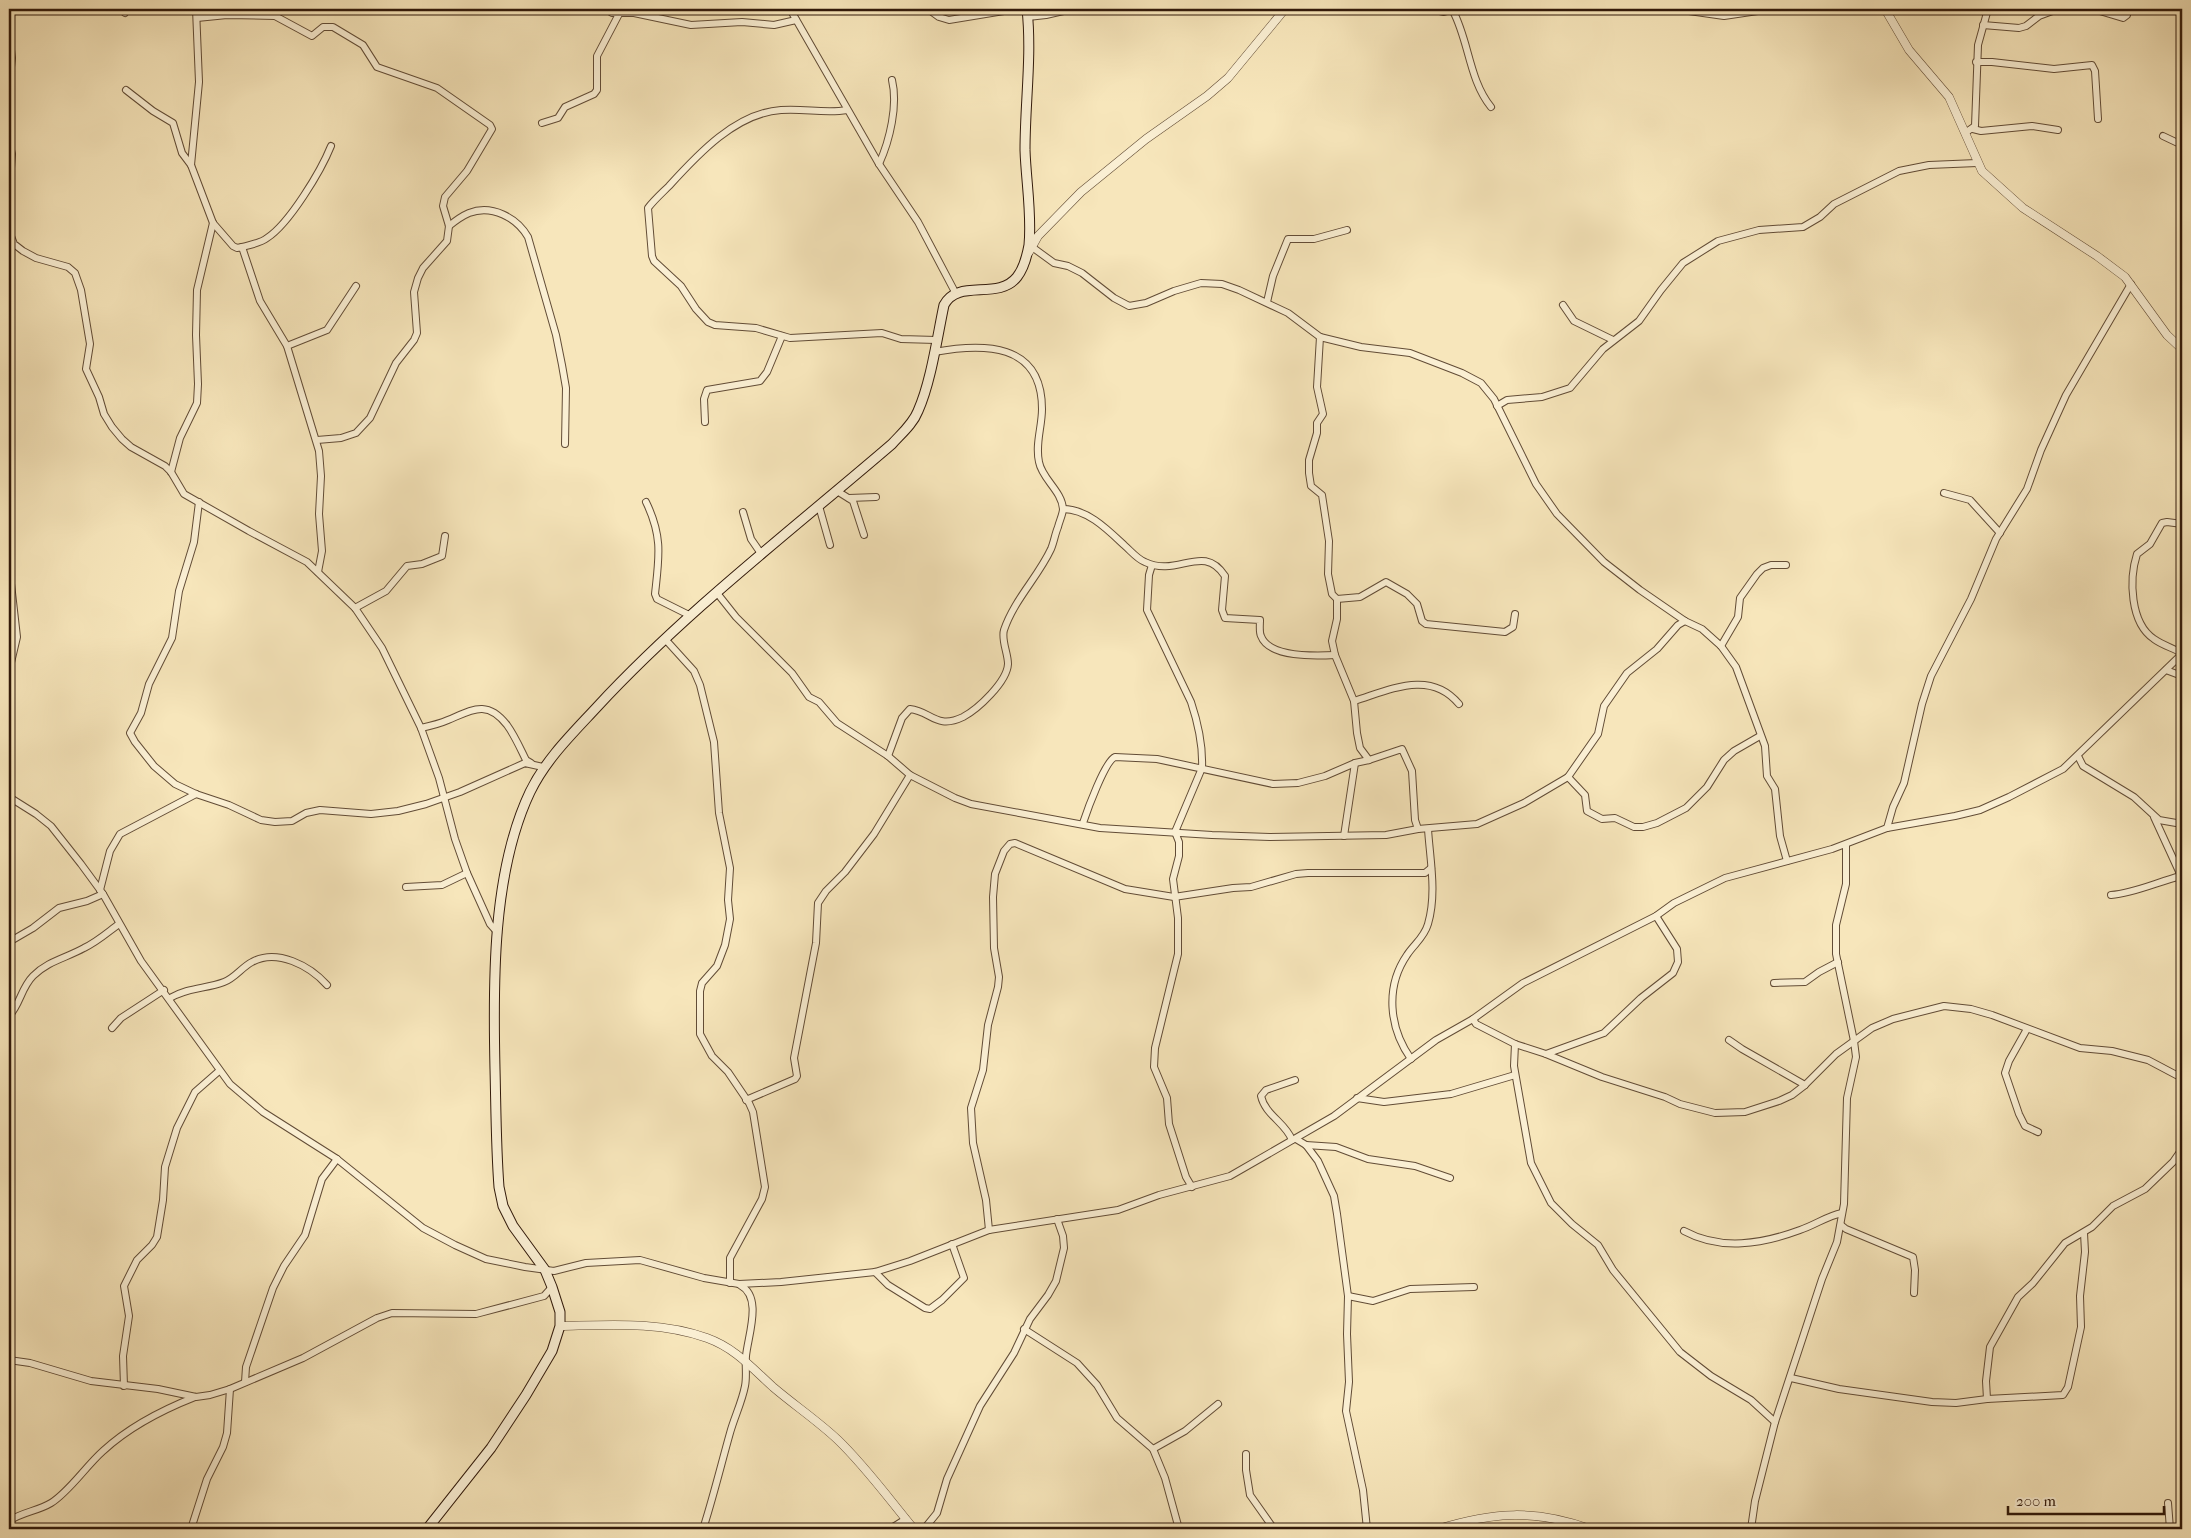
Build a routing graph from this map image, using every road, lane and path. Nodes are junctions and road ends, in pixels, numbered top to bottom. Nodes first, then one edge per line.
1 (196, 9) edge
2 (214, 9) edge
3 (606, 9) edge
4 (790, 9) edge
5 (928, 9) edge
6 (1016, 9) edge
7 (1072, 9) edge
8 (1285, 9) edge
9 (1431, 9) edge
10 (1675, 9) edge
11 (1771, 9) edge
12 (1885, 9) edge
13 (1988, 9) edge
14 (2058, 9) edge
15 (2093, 9) edge
16 (2128, 9) edge
17 (1454, 10) edge
18 (1008, 11) junction
19 (1028, 13) edge
20 (619, 14) junction
21 (209, 16) junction
22 (197, 18) junction
23 (796, 20) junction
24 (1983, 25) junction
25 (9, 33) edge
26 (1976, 62) junction
27 (892, 80) dead end
28 (9, 85) edge
29 (126, 90) dead end
30 (1491, 107) dead end
31 (847, 110) junction
32 (2098, 119) dead end
33 (542, 123) dead end
34 (1973, 129) junction
35 (2058, 130) dead end
36 (1965, 133) junction
37 (2163, 136) dead end
38 (9, 142) edge
39 (2182, 145) edge
40 (331, 146) dead end
41 (1977, 163) junction
42 (879, 164) junction
43 (191, 165) junction
44 (9, 196) edge
45 (213, 223) junction
46 (449, 226) junction
47 (1347, 230) dead end
48 (9, 231) edge
49 (1032, 246) junction
50 (242, 248) junction
51 (1027, 256) junction
52 (2131, 284) junction
53 (356, 286) dead end
54 (955, 292) junction
55 (1266, 302) junction
56 (1563, 306) dead end
57 (782, 336) junction
58 (1320, 337) junction
59 (936, 340) junction
60 (1613, 340) junction
61 (287, 346) junction
62 (2182, 349) edge
63 (934, 352) junction
64 (1497, 406) junction
65 (705, 422) dead end
66 (316, 440) junction
67 (565, 444) dead end
68 (171, 472) junction
69 (837, 491) junction
70 (1944, 493) dead end
71 (876, 497) dead end
72 (848, 498) junction
73 (199, 502) junction
74 (646, 502) dead end
75 (819, 506) junction
76 (1063, 508) junction
77 (742, 512) dead end
78 (2182, 524) edge
79 (2000, 534) junction
80 (864, 535) dead end
81 (444, 536) dead end
82 (830, 545) dead end
83 (762, 555) junction
84 (1152, 565) junction
85 (1786, 565) dead end
86 (9, 566) edge
87 (318, 572) junction
88 (717, 593) junction
89 (1337, 599) junction
90 (355, 608) junction
91 (1515, 614) dead end
92 (690, 615) junction
93 (1685, 621) junction
94 (665, 639) junction
95 (1721, 646) junction
96 (2182, 654) edge
97 (1335, 655) junction
98 (9, 670) edge
99 (2166, 670) junction
100 (2182, 676) edge
101 (1354, 701) junction
102 (1459, 704) dead end
103 (421, 728) junction
104 (1760, 736) junction
105 (888, 756) junction
106 (2078, 756) junction
107 (1369, 760) junction
108 (531, 763) junction
109 (1355, 763) junction
110 (543, 767) junction
111 (1202, 768) junction
112 (2063, 769) junction
113 (2088, 770) junction
114 (910, 774) junction
115 (1568, 777) junction
116 (196, 794) junction
117 (9, 797) edge
118 (443, 798) junction
119 (2154, 817) junction
120 (1083, 823) junction
121 (2182, 824) edge
122 (1887, 828) junction
123 (1418, 829) junction
124 (1428, 829) junction
125 (1175, 832) junction
126 (1344, 836) junction
127 (1846, 845) junction
128 (1786, 861) junction
129 (1431, 868) junction
130 (467, 873) junction
131 (2182, 878) edge
132 (406, 887) dead end
133 (102, 892) junction
134 (2111, 895) dead end
135 (1174, 898) junction
136 (1656, 916) junction
137 (119, 924) junction
138 (498, 934) junction
139 (9, 942) edge
140 (1838, 962) junction
141 (1774, 983) dead end
142 (328, 985) dead end
143 (164, 990) junction
144 (170, 998) junction
145 (9, 1016) edge
146 (1473, 1019) junction
147 (112, 1028) dead end
148 (2027, 1029) junction
149 (1729, 1040) dead end
150 (1854, 1041) junction
151 (1514, 1044) junction
152 (1546, 1054) junction
153 (1411, 1058) junction
154 (219, 1071) junction
155 (1515, 1075) junction
156 (2182, 1078) edge
157 (1296, 1080) dead end
158 (1805, 1085) junction
159 (1357, 1098) junction
160 (746, 1100) junction
161 (2038, 1132) dead end
162 (1294, 1140) junction
163 (1306, 1145) junction
164 (2182, 1149) edge
165 (337, 1159) junction
166 (1450, 1178) dead end
167 (1192, 1187) junction
168 (1842, 1213) junction
169 (1058, 1219) junction
170 (1841, 1225) junction
171 (989, 1230) junction
172 (1684, 1231) dead end
173 (2084, 1233) junction
174 (952, 1244) junction
175 (544, 1270) junction
176 (875, 1272) junction
177 (730, 1283) junction
178 (739, 1284) junction
179 (552, 1287) junction
180 (1474, 1287) dead end
181 (1914, 1293) dead end
182 (1348, 1296) junction
183 (560, 1326) junction
184 (1024, 1329) junction
185 (9, 1360) edge
186 (746, 1360) junction
187 (1791, 1378) junction
188 (245, 1382) junction
189 (124, 1386) junction
190 (230, 1388) junction
191 (196, 1397) junction
192 (1987, 1399) junction
193 (1218, 1404) dead end
194 (1776, 1422) junction
195 (1153, 1449) junction
196 (1246, 1454) dead end
197 (2168, 1503) dead end
198 (906, 1519) junction
199 (9, 1521) edge
200 (191, 1529) edge
201 (427, 1529) edge
202 (703, 1529) edge
203 (890, 1529) edge
204 (914, 1529) edge
205 (924, 1529) edge
206 (1179, 1529) edge
207 (1274, 1529) edge
208 (1367, 1529) edge
209 (1438, 1529) edge
210 (1590, 1529) edge
211 (1752, 1529) edge
212 (2170, 1529) edge

1 - 22 street
2 - 21 street
3 - 20 street
4 - 23 street
5 - 18 street
6 - 18 street
7 - 19 street
8 - 49 street
9 - 17 street
10 - 11 street
12 - 36 street
13 - 24 street
14 - 24 street
15 - 16 street
17 - 30 street
18 - 19 street
19 - 51 main road
20 - 23 street
20 - 33 street
21 - 22 street
21 - 46 street
22 - 43 street
23 - 31 street
24 - 26 street
25 - 28 street
26 - 32 street
26 - 34 street
27 - 42 street
29 - 43 street
31 - 42 street
31 - 57 street
34 - 35 street
34 - 36 street
36 - 41 street
37 - 39 street
38 - 44 street
40 - 50 street
41 - 52 street
41 - 60 street
42 - 54 street
43 - 45 street
45 - 50 street
45 - 68 street
46 - 66 street
46 - 67 street
47 - 55 street
48 - 68 street
49 - 51 street
49 - 55 street
50 - 61 street
51 - 54 main road
52 - 62 street
52 - 79 street
53 - 61 street
54 - 59 main road
55 - 58 street
56 - 60 street
57 - 59 street
57 - 65 street
58 - 64 street
58 - 89 street
59 - 63 main road
60 - 64 street
61 - 66 street
63 - 69 main road
63 - 76 street
64 - 93 street
66 - 87 street
68 - 73 street
69 - 72 street
69 - 75 main road
70 - 79 street
71 - 72 street
72 - 80 street
73 - 87 street
73 - 116 street
74 - 92 street
75 - 82 street
75 - 83 main road
76 - 84 street
76 - 105 street
77 - 83 street
78 - 96 street
79 - 122 street
81 - 90 street
83 - 88 main road
84 - 97 street
84 - 111 street
85 - 95 street
86 - 98 street
87 - 90 street
88 - 92 main road
88 - 105 street
89 - 91 street
89 - 97 street
90 - 103 street
92 - 94 main road
93 - 95 street
93 - 115 street
94 - 110 main road
94 - 160 street
95 - 104 street
96 - 99 street
97 - 101 street
99 - 100 street
99 - 106 street
101 - 102 street
101 - 107 street
103 - 108 street
103 - 118 street
104 - 115 street
104 - 128 street
105 - 114 street
106 - 112 street
106 - 113 street
107 - 109 street
107 - 123 street
108 - 110 street
108 - 118 street
109 - 111 street
109 - 126 street
110 - 138 main road
111 - 120 street
111 - 125 street
112 - 113 street
112 - 122 street
113 - 119 street
114 - 120 street
114 - 160 street
115 - 124 street
116 - 118 street
116 - 133 street
117 - 133 street
118 - 130 street
119 - 121 street
119 - 131 street
120 - 125 street
122 - 127 street
123 - 124 street
123 - 126 street
124 - 129 street
125 - 126 street
125 - 135 street
127 - 128 street
127 - 140 street
128 - 136 street
129 - 135 street
129 - 153 street
130 - 132 street
130 - 138 street
131 - 134 street
133 - 137 street
133 - 139 street
135 - 167 street
135 - 171 street
136 - 146 street
136 - 152 street
137 - 143 street
137 - 145 street
138 - 175 main road
140 - 141 street
140 - 150 street
142 - 144 street
143 - 144 street
143 - 147 street
144 - 154 street
146 - 151 street
146 - 153 street
148 - 150 street
148 - 156 street
148 - 161 street
149 - 158 street
150 - 158 street
150 - 168 street
151 - 152 street
151 - 155 street
152 - 158 street
153 - 159 street
154 - 165 street
154 - 189 street
155 - 159 street
155 - 194 street
157 - 162 street
159 - 162 street
160 - 177 street
162 - 163 street
162 - 167 street
163 - 166 street
163 - 182 street
164 - 173 street
165 - 175 street
165 - 188 street
167 - 169 street
168 - 170 street
168 - 172 street
169 - 171 street
169 - 184 street
170 - 181 street
170 - 187 street
171 - 174 street
173 - 192 street
173 - 192 street
174 - 176 street
174 - 176 street
175 - 177 street
175 - 179 main road
176 - 178 street
177 - 178 street
178 - 186 street
179 - 183 main road
179 - 188 street
180 - 182 street
182 - 208 street
183 - 186 street
183 - 201 main road
184 - 195 street
184 - 205 street
185 - 189 street
186 - 198 street
186 - 202 street
187 - 192 street
187 - 194 street
188 - 190 street
189 - 191 street
190 - 191 street
190 - 200 street
191 - 199 street
193 - 195 street
194 - 211 street
195 - 206 street
196 - 207 street
197 - 212 street
198 - 203 street
198 - 204 street
209 - 210 street

